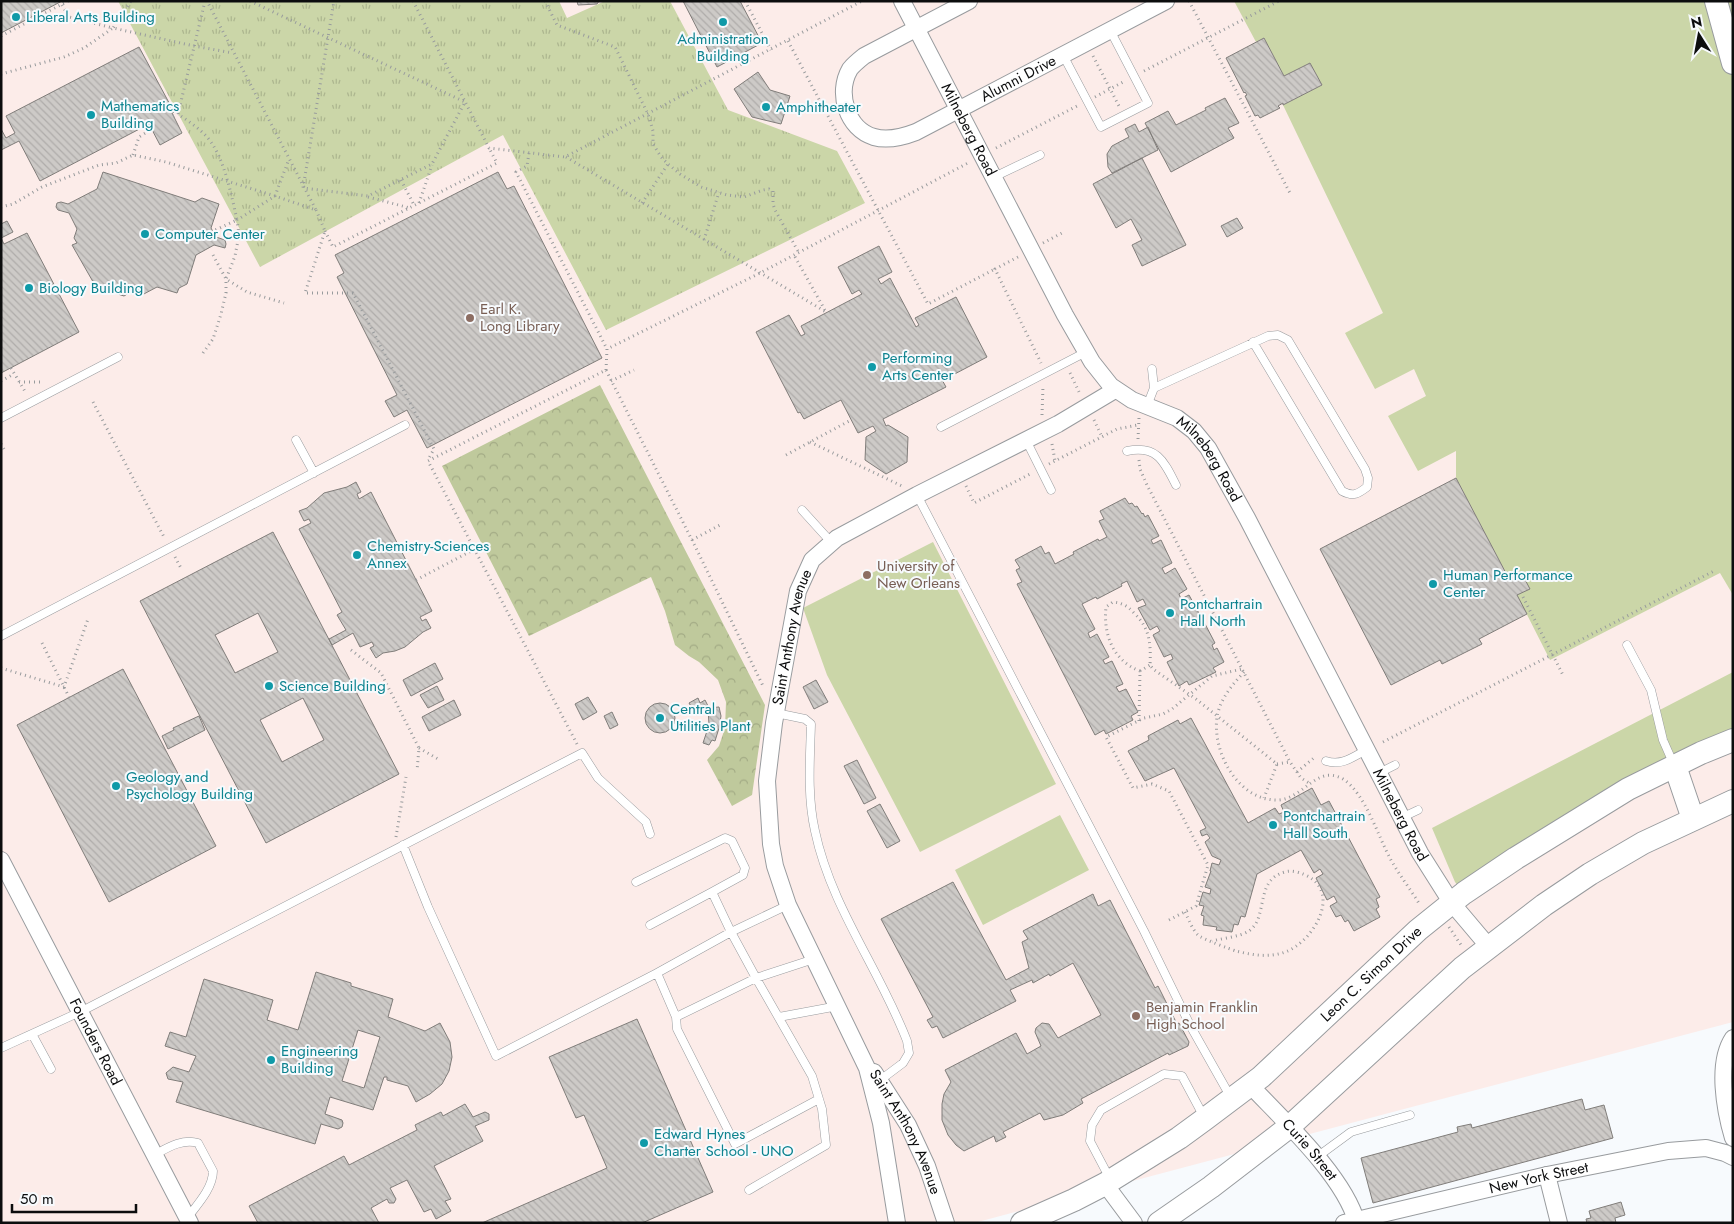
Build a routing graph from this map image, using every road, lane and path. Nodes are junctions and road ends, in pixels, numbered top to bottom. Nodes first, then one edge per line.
1 (68, 1) edge
2 (131, 1) edge
3 (206, 1) edge
4 (250, 1) edge
5 (334, 1) edge
6 (413, 1) edge
7 (545, 1) edge
8 (745, 1) edge
9 (862, 1) edge
10 (902, 1) edge
11 (969, 1) edge
12 (1166, 1) edge
13 (1189, 1) edge
14 (1279, 1) edge
15 (1716, 1) edge
16 (62, 5) junction
17 (113, 28) junction
18 (917, 29) junction
19 (1110, 30) junction
20 (1, 36) edge
21 (328, 38) junction
22 (1208, 38) junction
23 (788, 41) junction
24 (1086, 42) junction
25 (194, 46) junction
26 (771, 50) junction
27 (233, 53) junction
28 (1063, 55) junction
29 (1733, 63) edge
30 (1, 74) edge
31 (1134, 76) junction
32 (1110, 89) junction
33 (1087, 101) junction
34 (465, 102) junction
35 (959, 110) junction
36 (178, 114) junction
37 (648, 114) junction
38 (174, 116) dead end
39 (1124, 116) junction
40 (152, 128) dead end
41 (489, 148) junction
42 (529, 153) junction
43 (133, 154) junction
44 (983, 155) junction
45 (1040, 155) dead end
46 (566, 156) junction
47 (289, 159) junction
48 (432, 164) junction
49 (668, 164) junction
50 (994, 177) junction
51 (401, 180) junction
52 (228, 181) junction
53 (303, 188) junction
54 (719, 192) junction
55 (274, 196) junction
56 (368, 196) junction
57 (1291, 196) dead end
58 (419, 203) junction
59 (642, 203) junction
60 (1, 207) edge
61 (412, 207) junction
62 (316, 210) junction
63 (878, 211) junction
64 (237, 220) junction
65 (213, 231) dead end
66 (325, 231) junction
67 (1062, 233) dead end
68 (704, 240) junction
69 (1033, 250) junction
70 (799, 253) junction
71 (212, 255) dead end
72 (794, 255) junction
73 (995, 269) junction
74 (760, 273) junction
75 (226, 279) junction
76 (284, 303) dead end
77 (1253, 342) junction
78 (607, 349) junction
79 (1086, 352) junction
80 (203, 353) dead end
81 (118, 357) dead end
82 (11, 368) dead end
83 (1152, 368) dead end
84 (1044, 369) dead end
85 (606, 370) junction
86 (634, 370) dead end
87 (14, 374) junction
88 (1, 381) edge
89 (611, 381) junction
90 (1154, 388) junction
91 (1115, 390) junction
92 (93, 402) dead end
93 (31, 403) junction
94 (1144, 405) junction
95 (1, 418) edge
96 (851, 420) dead end
97 (405, 425) dead end
98 (941, 428) dead end
99 (296, 440) dead end
100 (1026, 440) junction
101 (1, 444) edge
102 (4, 449) dead end
103 (1138, 449) junction
104 (1127, 451) dead end
105 (786, 455) dead end
106 (428, 461) junction
107 (314, 473) junction
108 (1176, 485) dead end
109 (1051, 490) dead end
110 (917, 495) junction
111 (802, 510) dead end
112 (720, 525) dead end
113 (692, 540) junction
114 (831, 542) junction
115 (170, 548) junction
116 (475, 549) junction
117 (182, 570) dead end
118 (1716, 570) dead end
119 (416, 580) dead end
120 (1523, 597) dead end
121 (88, 619) dead end
122 (1, 636) edge
123 (42, 643) dead end
124 (1627, 645) dead end
125 (351, 650) dead end
126 (1553, 654) junction
127 (1150, 665) junction
128 (1, 668) edge
129 (1140, 671) junction
130 (1243, 671) junction
131 (1564, 677) dead end
132 (64, 687) junction
133 (1190, 695) junction
134 (69, 697) dead end
135 (776, 713) junction
136 (1217, 716) junction
137 (1139, 720) junction
138 (1733, 740) edge
139 (1383, 742) dead end
140 (420, 748) junction
141 (1366, 750) junction
142 (582, 753) junction
143 (1316, 756) dead end
144 (438, 759) dead end
145 (1326, 761) dead end
146 (1290, 762) junction
147 (1277, 764) junction
148 (1395, 764) dead end
149 (1675, 766) junction
150 (417, 771) dead end
151 (1297, 772) junction
152 (1378, 773) junction
153 (406, 777) dead end
154 (1308, 783) junction
155 (1264, 798) junction
156 (1733, 801) edge
157 (1418, 810) dead end
158 (1401, 818) junction
159 (1693, 819) junction
160 (650, 834) dead end
161 (403, 845) junction
162 (394, 850) junction
163 (1, 860) edge
164 (636, 882) dead end
165 (712, 892) junction
166 (1451, 902) junction
167 (788, 905) junction
168 (1421, 906) dead end
169 (1185, 912) junction
170 (1169, 920) dead end
171 (650, 925) dead end
172 (731, 932) junction
173 (1212, 941) junction
174 (1489, 947) junction
175 (814, 960) junction
176 (657, 974) junction
177 (756, 978) junction
178 (838, 1006) junction
179 (80, 1012) junction
180 (676, 1017) junction
181 (779, 1018) junction
182 (32, 1034) junction
183 (1733, 1038) edge
184 (857, 1045) junction
185 (1, 1048) edge
186 (51, 1069) dead end
187 (879, 1081) junction
188 (1250, 1085) junction
189 (819, 1099) junction
190 (1231, 1099) junction
191 (1410, 1115) dead end
192 (1205, 1119) junction
193 (1289, 1127) junction
194 (1733, 1138) edge
195 (154, 1155) junction
196 (1317, 1157) junction
197 (1733, 1157) edge
198 (1547, 1175) junction
199 (1108, 1183) junction
200 (748, 1190) dead end
201 (189, 1220) edge
202 (1352, 1222) edge
203 (897, 1223) edge
204 (946, 1223) edge
205 (1022, 1223) edge
206 (1134, 1223) edge
207 (1159, 1223) edge
208 (1559, 1223) edge

1 - 16 path
2 - 17 path
3 - 25 path
3 - 27 path
4 - 21 path
5 - 21 path
6 - 34 path
7 - 37 path
8 - 26 path
9 - 23 path
10 - 18 street, Milneberg Road
11 - 18 street, Alumni Drive
12 - 19 street, Alumni Drive
13 - 22 path
14 - 22 path
15 - 29 main road
16 - 17 path
16 - 20 path
17 - 25 path
17 - 30 path
18 - 35 street, Milneberg Road
18 - 35 street, Alumni Drive
19 - 24 street, Alumni Drive
19 - 31 lane
21 - 34 path
21 - 53 path
22 - 31 path
22 - 57 path
23 - 26 path
23 - 63 path
24 - 28 street, Alumni Drive
24 - 32 path
25 - 27 path
25 - 36 path
26 - 37 path
27 - 47 path
28 - 33 lane
28 - 35 street, Alumni Drive
31 - 32 path
31 - 39 lane
32 - 33 path
32 - 39 path
33 - 39 lane
33 - 44 path
34 - 41 path
34 - 48 path
35 - 44 street, Milneberg Road
36 - 38 path
36 - 52 path
37 - 46 path
37 - 49 path
40 - 43 path
41 - 42 path
41 - 58 path
42 - 46 path
42 - 78 path
43 - 52 path
43 - 60 path
44 - 50 street, Milneberg Road
44 - 63 path
45 - 50 lane
46 - 59 path
47 - 53 path
47 - 55 path
48 - 51 path
48 - 58 path
49 - 54 path
49 - 59 path
50 - 69 street, Milneberg Road
51 - 56 path
51 - 61 path
52 - 55 path
52 - 64 path
53 - 56 path
53 - 62 path
54 - 68 path
54 - 70 path
55 - 62 path
55 - 64 path
56 - 61 path
58 - 61 path
59 - 68 path
61 - 66 path
62 - 66 path
63 - 70 path
63 - 73 path
64 - 65 path
64 - 75 path
66 - 106 path
67 - 69 path
68 - 74 path
69 - 73 path
69 - 79 street, Milneberg Road
70 - 72 path
71 - 75 path
72 - 74 path
72 - 74 path
73 - 84 path
74 - 78 path
75 - 76 path
75 - 80 path
77 - 77 lane
77 - 90 lane
78 - 85 path
79 - 91 street, Milneberg Road
79 - 98 lane
81 - 93 lane
82 - 87 path
83 - 90 lane
85 - 89 path
85 - 106 path
86 - 89 path
87 - 88 path
87 - 93 path
89 - 113 path
90 - 94 lane
91 - 94 street, Milneberg Road
91 - 100 street, Saint Anthony Avenue
92 - 115 path
93 - 95 lane
94 - 103 path
94 - 141 street, Milneberg Road
96 - 105 path
97 - 107 lane
99 - 107 lane
100 - 109 lane
100 - 110 street, Saint Anthony Avenue
101 - 102 path
103 - 104 lane
103 - 108 lane
103 - 130 path
106 - 116 path
107 - 115 lane
110 - 114 street, Saint Anthony Avenue
110 - 190 lane
111 - 114 lane
112 - 113 path
113 - 135 path
114 - 135 street, Saint Anthony Avenue
115 - 117 path
115 - 122 lane
116 - 119 path
116 - 142 path
118 - 126 path
120 - 126 path
121 - 132 path
123 - 132 path
124 - 149 lane
125 - 140 path
126 - 131 path
126 - 139 path
127 - 129 path
127 - 129 path
127 - 133 path
128 - 132 path
129 - 137 path
130 - 133 path
130 - 136 path
130 - 146 path
132 - 134 path
133 - 136 path
133 - 137 path
135 - 167 street, Saint Anthony Avenue
135 - 187 lane
136 - 147 path
136 - 155 path
137 - 169 path
138 - 149 main road, Leon C. Simon Drive
140 - 144 path
140 - 150 path
141 - 145 lane
141 - 152 street, Milneberg Road
142 - 160 lane
142 - 161 lane
143 - 151 path
146 - 147 path
146 - 151 path
147 - 155 path
148 - 152 lane
149 - 159 main road
149 - 166 main road, Leon C. Simon Drive
151 - 154 path
152 - 158 street, Milneberg Road
153 - 162 path
154 - 155 path
154 - 168 path
156 - 159 main road
157 - 158 lane
158 - 166 street, Milneberg Road
159 - 174 main road
161 - 162 lane
161 - 176 lane
162 - 179 lane
163 - 179 street, Founders Road
164 - 165 lane
165 - 171 lane
165 - 172 lane
166 - 174 street, Milneberg Road
166 - 188 main road, Leon C. Simon Drive
167 - 172 lane
167 - 175 street, Saint Anthony Avenue
169 - 170 path
169 - 173 path
172 - 176 lane
172 - 177 lane
173 - 173 path
174 - 193 main road
175 - 177 lane
175 - 178 street, Saint Anthony Avenue
176 - 180 lane
177 - 180 lane
177 - 181 lane
178 - 181 lane
178 - 184 street, Saint Anthony Avenue
179 - 182 lane
179 - 195 street, Founders Road
180 - 189 lane
181 - 189 lane
182 - 185 lane
182 - 186 lane
183 - 194 street
184 - 187 street, Saint Anthony Avenue
184 - 203 street, Saint Anthony Avenue
187 - 204 street, Saint Anthony Avenue
188 - 190 main road, Leon C. Simon Drive
188 - 193 street, Curie Street
189 - 200 lane
190 - 192 main road, Leon C. Simon Drive
191 - 196 lane
192 - 199 main road, Leon C. Simon Drive
192 - 199 lane
193 - 196 street, Curie Street
193 - 207 main road
195 - 201 street, Founders Road
195 - 201 lane
196 - 202 street, Curie Street
197 - 198 street, New York Street
198 - 202 street, New York Street
198 - 208 street
199 - 205 main road, Leon C. Simon Drive
199 - 206 street

